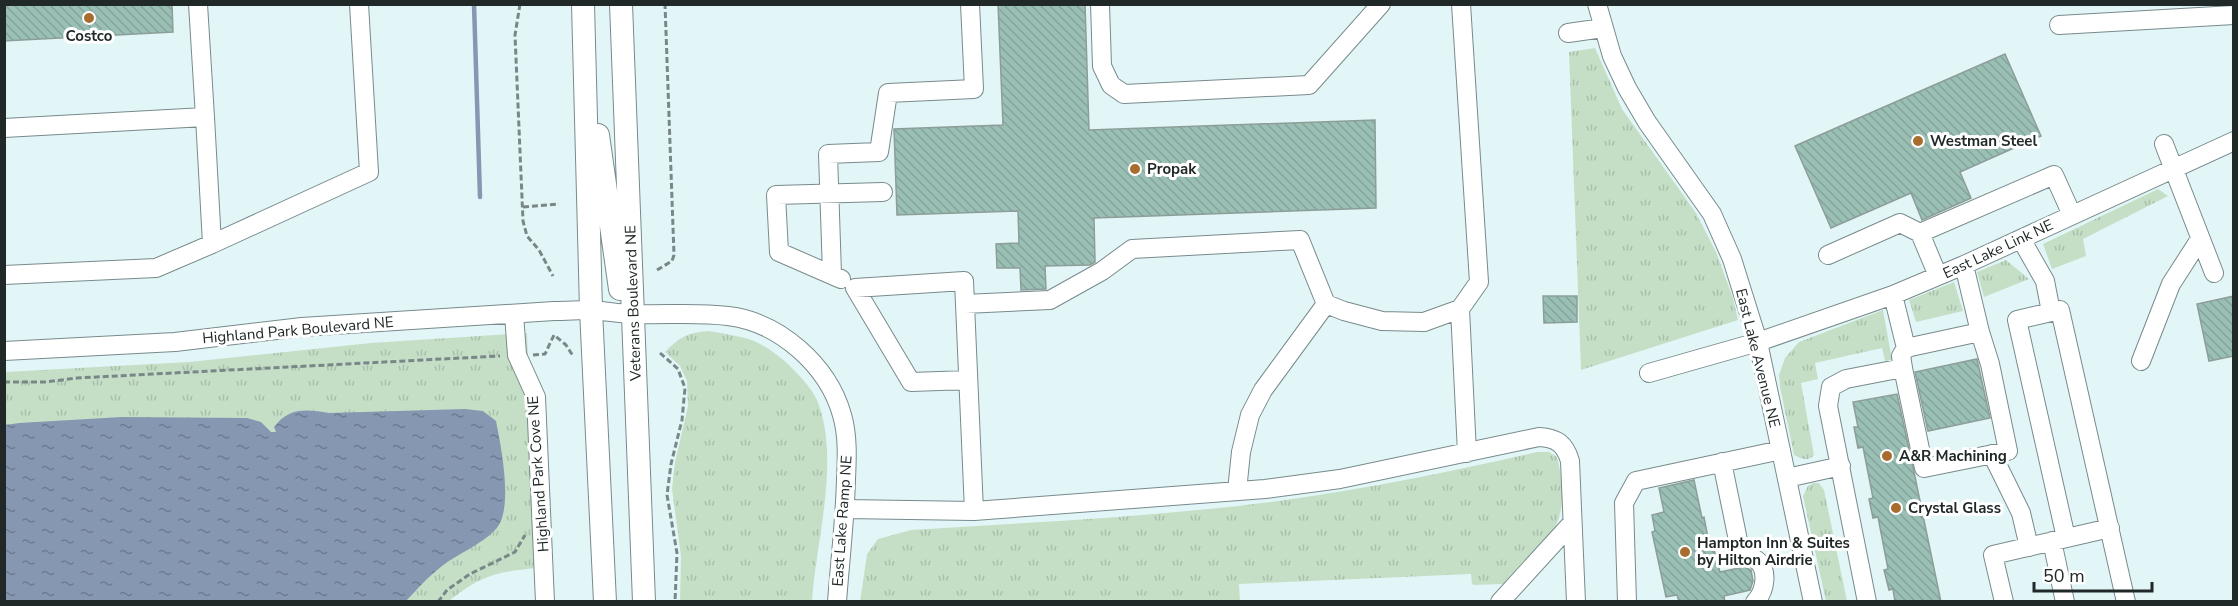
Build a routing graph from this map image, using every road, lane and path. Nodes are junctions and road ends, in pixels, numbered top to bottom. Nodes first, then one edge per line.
1 (198, 4) edge
2 (359, 4) edge
3 (520, 4) edge
4 (583, 4) edge
5 (621, 4) edge
6 (665, 4) edge
7 (970, 4) edge
8 (1100, 4) edge
9 (1381, 4) edge
10 (1461, 4) edge
11 (1596, 4) edge
12 (2234, 15) edge
13 (2059, 25) dead end
14 (1603, 28) junction
15 (1568, 33) dead end
16 (583, 37) junction
17 (205, 117) junction
18 (4, 128) edge
19 (2234, 141) edge
20 (2164, 144) dead end
21 (2173, 169) junction
22 (883, 192) dead end
23 (830, 194) junction
24 (559, 204) dead end
25 (523, 207) junction
26 (2072, 215) junction
27 (1920, 233) junction
28 (2021, 238) junction
29 (2200, 239) junction
30 (212, 244) junction
31 (1828, 255) dead end
32 (1964, 265) junction
33 (657, 270) dead end
34 (2214, 273) dead end
35 (832, 274) junction
36 (4, 275) edge
37 (553, 276) dead end
38 (1938, 276) junction
39 (855, 288) junction
40 (1893, 295) junction
41 (965, 304) junction
42 (1326, 304) junction
43 (1460, 309) junction
44 (591, 310) junction
45 (2051, 312) junction
46 (514, 314) junction
47 (633, 314) junction
48 (1980, 332) junction
49 (1758, 342) junction
50 (1906, 348) junction
51 (4, 351) edge
52 (660, 352) dead end
53 (517, 355) junction
54 (573, 356) dead end
55 (2142, 362) dead end
56 (1903, 368) junction
57 (1650, 373) dead end
58 (968, 380) junction
59 (4, 381) edge
60 (1780, 450) junction
61 (1467, 453) junction
62 (1992, 454) junction
63 (1722, 462) junction
64 (1841, 466) junction
65 (1786, 478) junction
66 (1237, 491) junction
67 (845, 508) junction
68 (974, 511) junction
69 (1572, 523) junction
70 (2110, 528) junction
71 (526, 533) dead end
72 (2059, 540) junction
73 (2029, 546) junction
74 (438, 602) edge
75 (545, 602) edge
76 (605, 602) edge
77 (644, 602) edge
78 (675, 602) edge
79 (837, 602) edge
80 (1500, 602) edge
81 (1576, 602) edge
82 (1627, 602) edge
83 (1755, 602) edge
84 (1813, 602) edge
85 (1867, 602) edge
86 (2004, 602) edge
87 (2065, 602) edge
88 (2126, 602) edge

1 - 17 street
2 - 30 street
3 - 25 path
4 - 16 main road
5 - 47 main road, Veterans Boulevard NE
6 - 33 path
7 - 23 street
8 - 9 street
10 - 43 street
11 - 14 street, East Lake Avenue NE
12 - 13 street
14 - 15 street
14 - 49 street, East Lake Avenue NE
16 - 44 main road
16 - 47 main road
17 - 18 street
17 - 30 street
19 - 21 street, East Lake Link NE
20 - 21 street
21 - 26 street, East Lake Link NE
21 - 29 street
22 - 23 street
23 - 35 street
23 - 35 street
24 - 25 path
25 - 37 path
26 - 27 street
26 - 28 street, East Lake Link NE
27 - 31 street
27 - 38 street
28 - 32 street, East Lake Link NE
28 - 45 street
29 - 34 street
29 - 55 street
30 - 36 street
32 - 38 street, East Lake Link NE
32 - 48 street
35 - 39 street
38 - 40 street, East Lake Link NE
39 - 41 street
39 - 58 street
40 - 49 street, East Lake Link NE
40 - 50 street
41 - 42 street
41 - 58 street
42 - 43 street
42 - 66 street
43 - 61 street
44 - 46 street, Highland Park Boulevard NE
44 - 47 street, East Lake Ramp NE
44 - 76 main road
45 - 70 street
45 - 72 street
46 - 51 street, Highland Park Boulevard NE
46 - 53 street, Highland Park Cove NE
47 - 67 street, East Lake Ramp NE
47 - 77 main road, Veterans Boulevard NE
48 - 50 street
48 - 62 street
49 - 57 street, East Lake Link NE
49 - 60 street, East Lake Avenue NE
50 - 56 street
52 - 78 path
53 - 54 path
53 - 59 path
53 - 75 street, Highland Park Cove NE
56 - 62 street
56 - 64 street
58 - 68 street
60 - 63 street
60 - 65 street, East Lake Avenue NE
61 - 66 street
61 - 69 street
62 - 73 street
63 - 82 street
63 - 83 street
64 - 65 street
64 - 85 street
65 - 84 street, East Lake Avenue NE
66 - 68 street
67 - 68 street
67 - 79 street, East Lake Ramp NE
69 - 80 street
69 - 81 street
70 - 72 street
70 - 88 street
71 - 74 path
72 - 73 street
72 - 87 street
73 - 86 street

